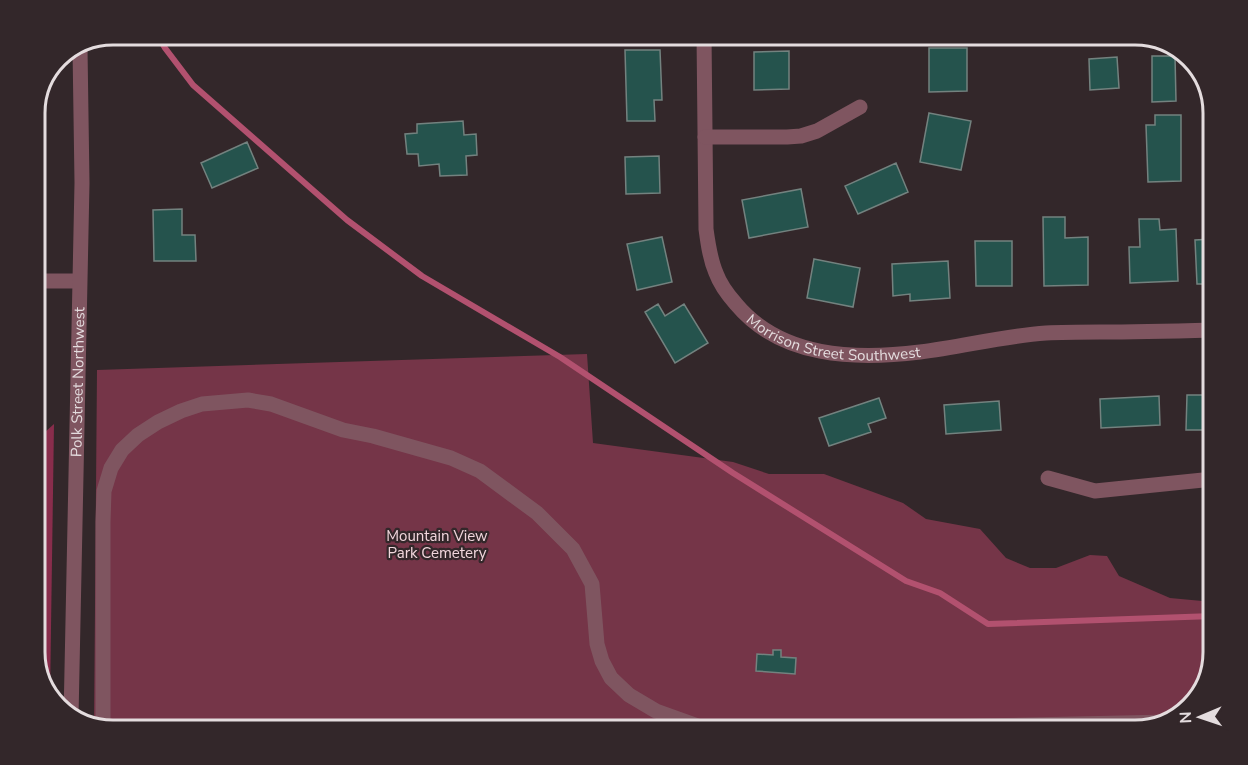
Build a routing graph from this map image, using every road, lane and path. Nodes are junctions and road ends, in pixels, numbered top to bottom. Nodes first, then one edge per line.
1 (704, 45) edge
2 (81, 53) edge
3 (860, 107) dead end
4 (705, 137) junction
5 (45, 281) edge
6 (79, 281) junction
7 (1203, 330) edge
8 (1048, 478) dead end
9 (1203, 480) edge
10 (71, 706) edge
11 (103, 719) edge
12 (681, 720) edge

1 - 4 street, Morrison Street Southwest
2 - 6 street, Polk Street Northwest
3 - 4 street
4 - 7 street, Morrison Street Southwest
5 - 6 street
6 - 10 street, Polk Street Northwest
8 - 9 street
11 - 12 street

